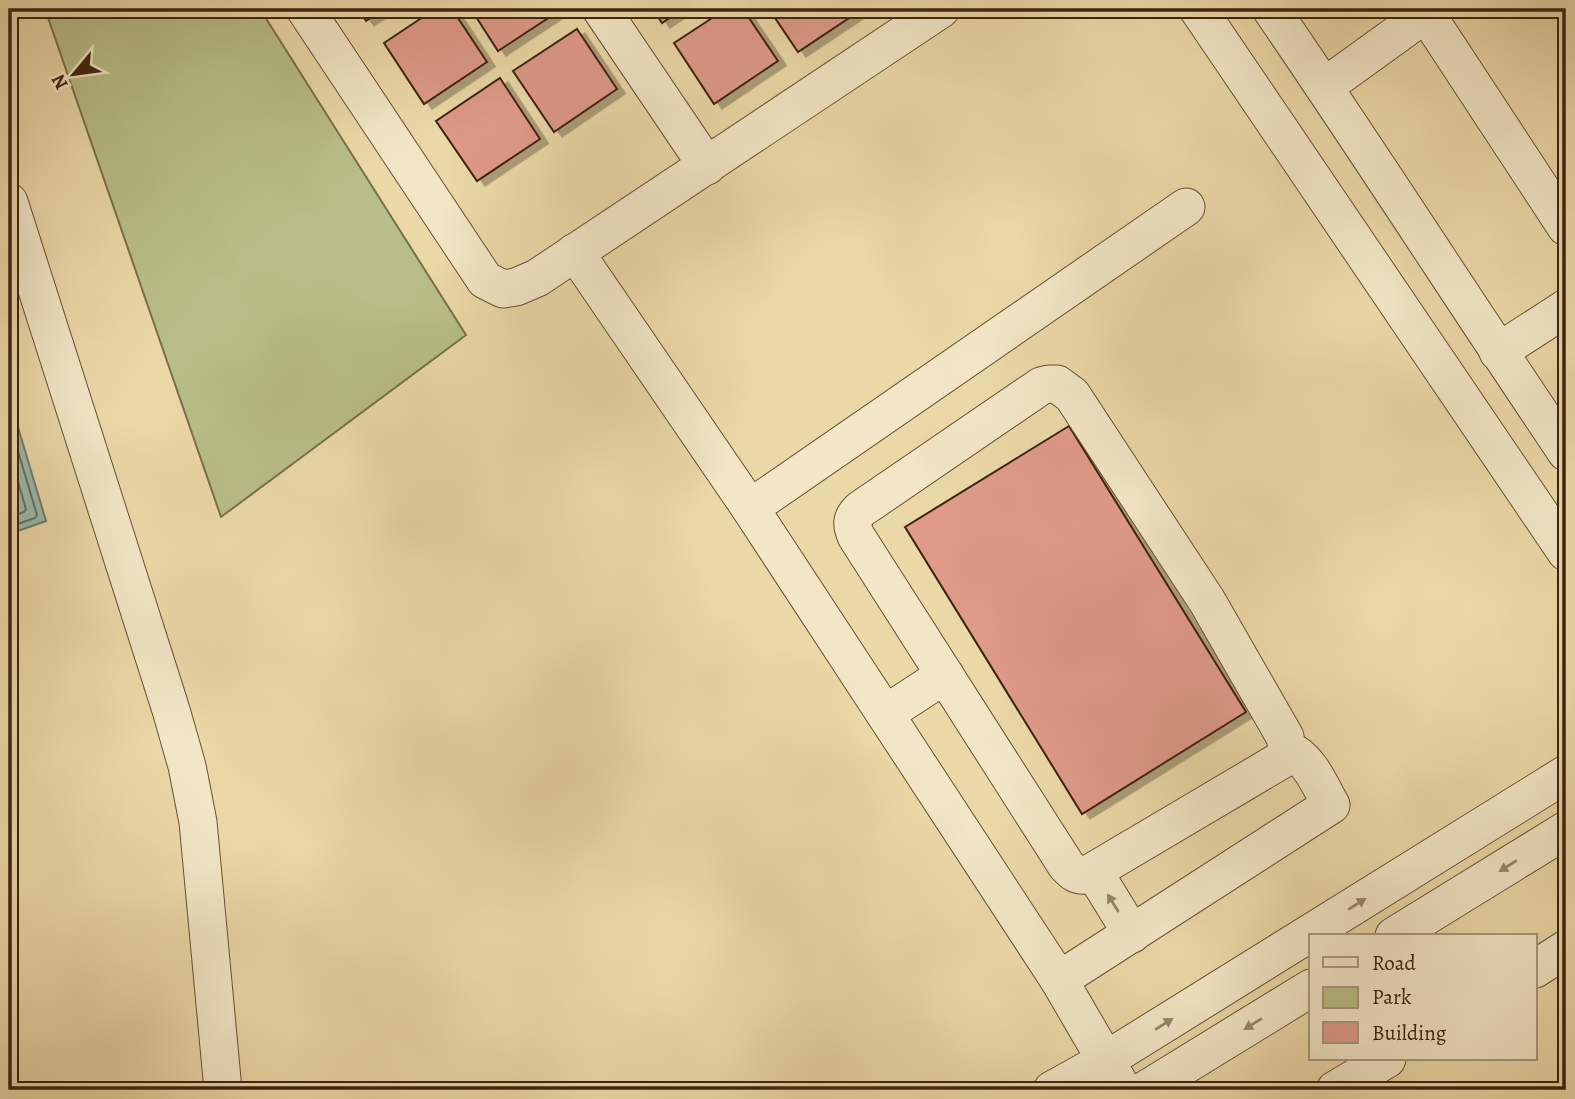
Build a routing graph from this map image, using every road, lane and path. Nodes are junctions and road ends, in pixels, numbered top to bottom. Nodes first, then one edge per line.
1 (305, 9) edge
2 (601, 9) edge
3 (941, 9) edge
4 (1198, 9) edge
5 (1271, 9) edge
6 (1427, 10) edge
7 (903, 19) edge
8 (1324, 87) junction
9 (707, 166) junction
10 (9, 202) edge
11 (1186, 207) dead end
12 (1566, 228) edge
13 (575, 252) junction
14 (1566, 307) edge
15 (1498, 352) junction
16 (1566, 452) edge
17 (750, 508) junction
18 (1566, 552) edge
19 (945, 675) junction
20 (886, 714) junction
21 (1287, 749) junction
22 (1566, 774) edge
23 (1566, 830) edge
24 (1094, 872) junction
25 (1132, 934) junction
26 (1326, 934) edge
27 (1397, 934) edge
28 (1309, 946) edge
29 (1566, 949) edge
30 (1536, 968) edge
31 (1059, 980) junction
32 (1309, 989) edge
33 (1385, 1060) edge
34 (1115, 1075) edge
35 (223, 1090) edge
36 (1052, 1090) edge
37 (1144, 1090) edge
38 (1335, 1090) edge

1 - 13 street
2 - 9 street
3 - 7 street
4 - 18 street
5 - 8 street
6 - 8 street
6 - 12 street
7 - 9 street
8 - 15 street
9 - 13 street
10 - 35 street
11 - 17 street
13 - 17 street
14 - 15 street
15 - 16 street
17 - 20 street
19 - 20 street
19 - 21 street
19 - 24 street
20 - 31 street
21 - 24 street
21 - 25 street
26 -> 22 street
23 -> 27 street
25 -> 24 street
25 - 31 street
34 -> 28 street
29 - 30 street
31 - 34 street
32 -> 37 street
33 - 38 street
34 - 36 street

